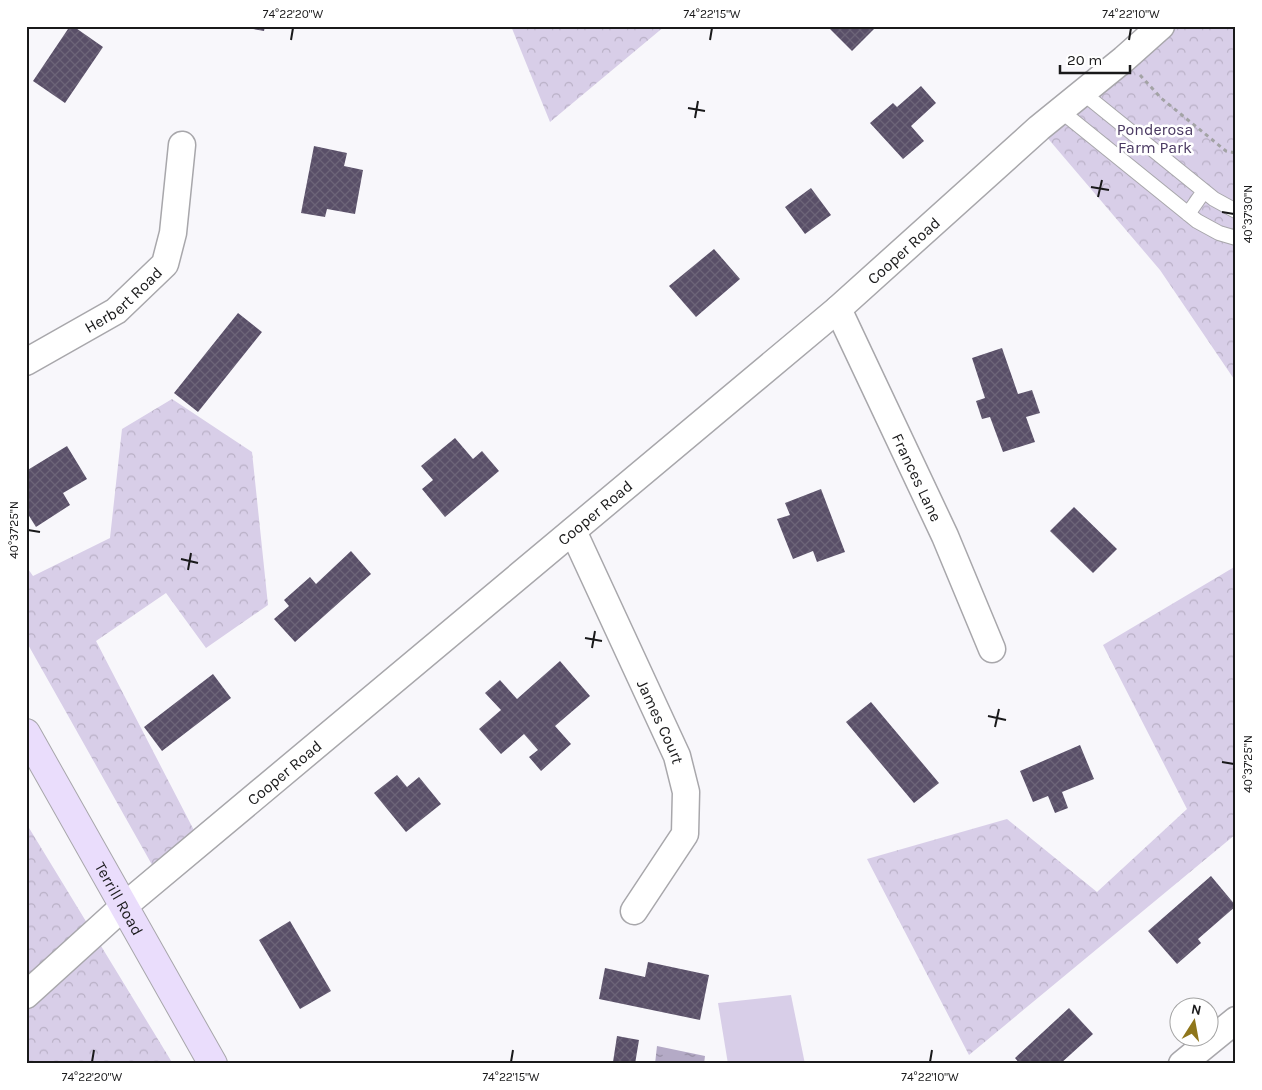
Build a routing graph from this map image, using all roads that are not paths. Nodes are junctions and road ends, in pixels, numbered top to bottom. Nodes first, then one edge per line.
1 (1161, 26) edge
2 (1083, 93) junction
3 (1061, 110) junction
4 (182, 145) dead end
5 (1204, 192) junction
6 (1236, 211) edge
7 (1188, 214) junction
8 (1236, 238) edge
9 (838, 309) junction
10 (26, 362) edge
11 (573, 531) junction
12 (992, 649) dead end
13 (26, 733) edge
14 (123, 906) junction
15 (634, 911) dead end
16 (26, 995) edge
17 (1236, 1020) edge
18 (213, 1064) edge
19 (1182, 1064) edge

1 - 2 street, Cooper Road
2 - 3 street, Cooper Road
2 - 5 lane
3 - 7 lane
3 - 9 street, Cooper Road
4 - 10 street, Herbert Road
5 - 6 lane
5 - 7 lane
7 - 8 lane
9 - 11 street, Cooper Road
9 - 12 street, Frances Lane
11 - 14 street, Cooper Road
11 - 15 street, James Court
13 - 14 street, Terrill Road
14 - 16 street, Cooper Road
14 - 18 street, Terrill Road
17 - 19 street

